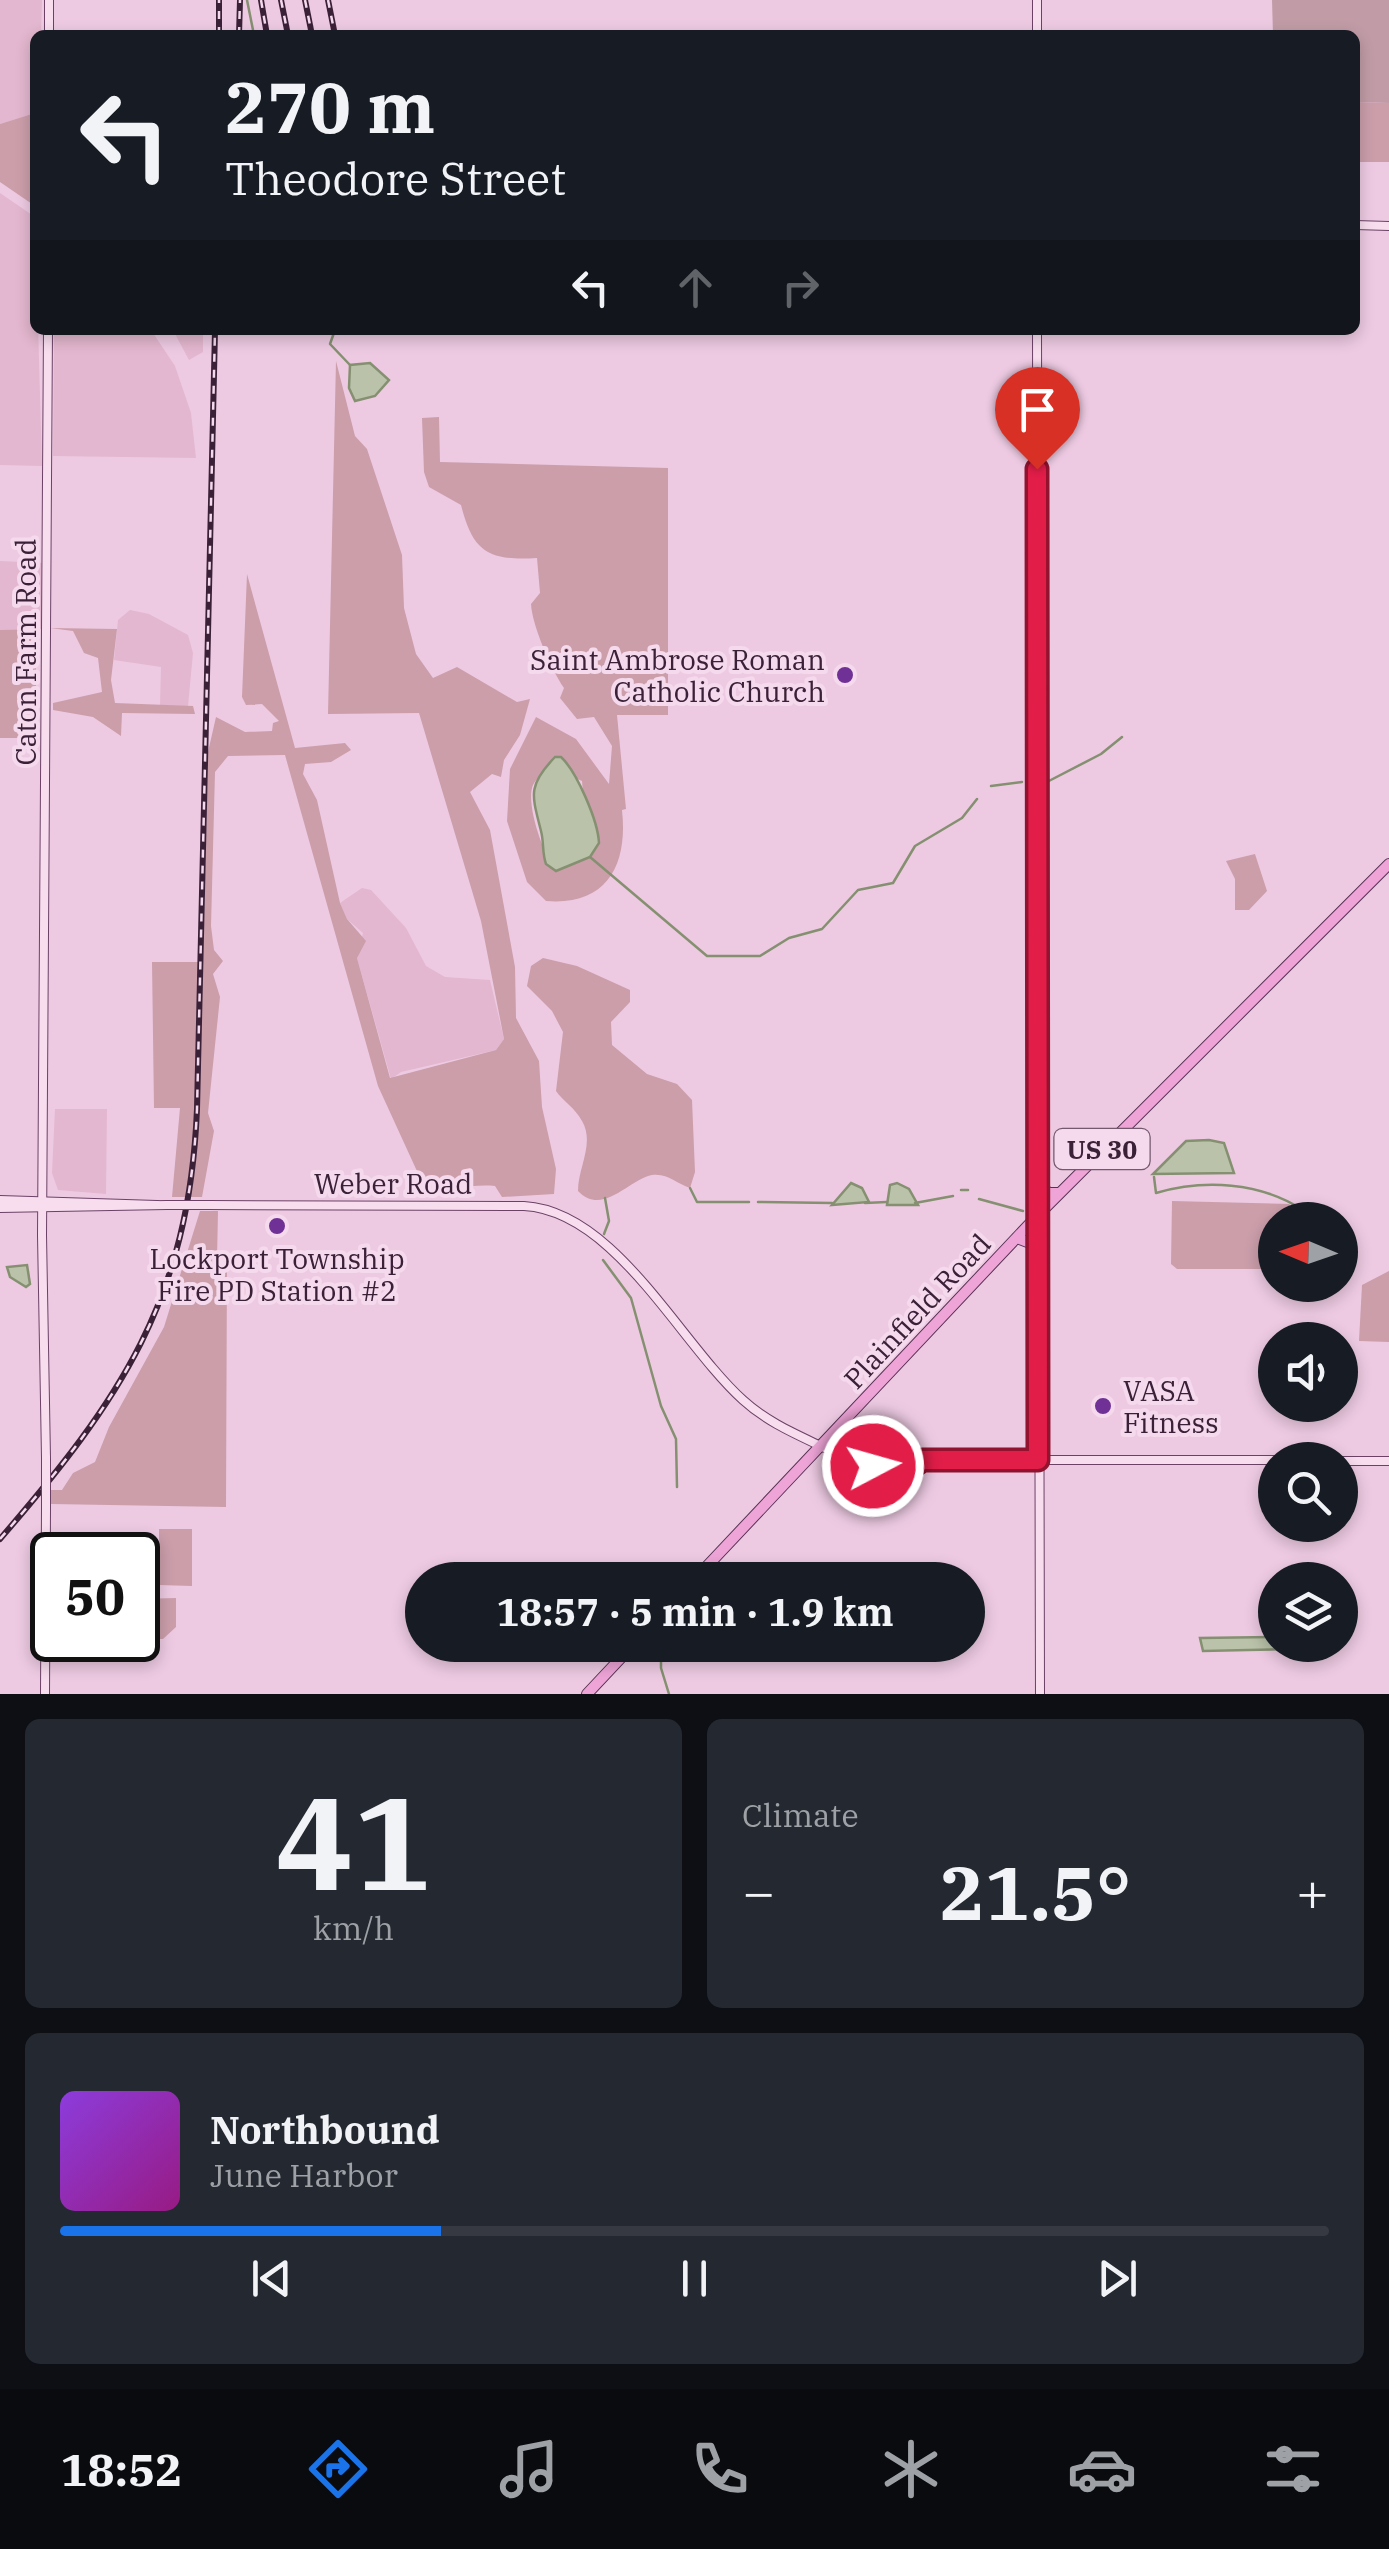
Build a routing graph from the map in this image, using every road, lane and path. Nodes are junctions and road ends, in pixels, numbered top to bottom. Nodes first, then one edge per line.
1 (49, 0) edge
2 (1037, 0) edge
3 (49, 30) edge
4 (1037, 30) edge
5 (1360, 225) edge
6 (1389, 226) edge
7 (48, 335) edge
8 (1037, 335) edge
9 (1389, 864) edge
10 (1036, 1184) junction
11 (1060, 1193) junction
12 (0, 1204) edge
13 (42, 1204) junction
14 (1036, 1216) junction
15 (1017, 1238) junction
16 (1038, 1255) junction
17 (824, 1448) junction
18 (1038, 1460) junction
19 (1258, 1460) edge
20 (1358, 1460) edge
21 (1389, 1460) edge
22 (712, 1562) edge
23 (617, 1662) edge
24 (46, 1694) edge
25 (587, 1694) edge
26 (1040, 1694) edge

1 - 3 main road
2 - 4 main road
5 - 6 main road
7 - 13 main road, Caton Farm Road
8 - 10 main road
9 - 11 main road, Plainfield Road / US 30
10 - 11 main road
10 - 14 main road
11 - 14 main road, Plainfield Road / US 30
12 - 13 main road, Weber Road
13 - 17 main road, Weber Road, bridge
13 - 24 main road, Caton Farm Road, bridge
14 - 15 main road, Plainfield Road / US 30
14 - 16 main road
15 - 16 main road
15 - 17 main road, Plainfield Road / US 30
16 - 18 main road
17 - 18 main road, Weber Road
17 - 22 main road, Plainfield Road / US 30
18 - 19 main road, Weber Road
18 - 26 main road
20 - 21 main road
23 - 25 main road

